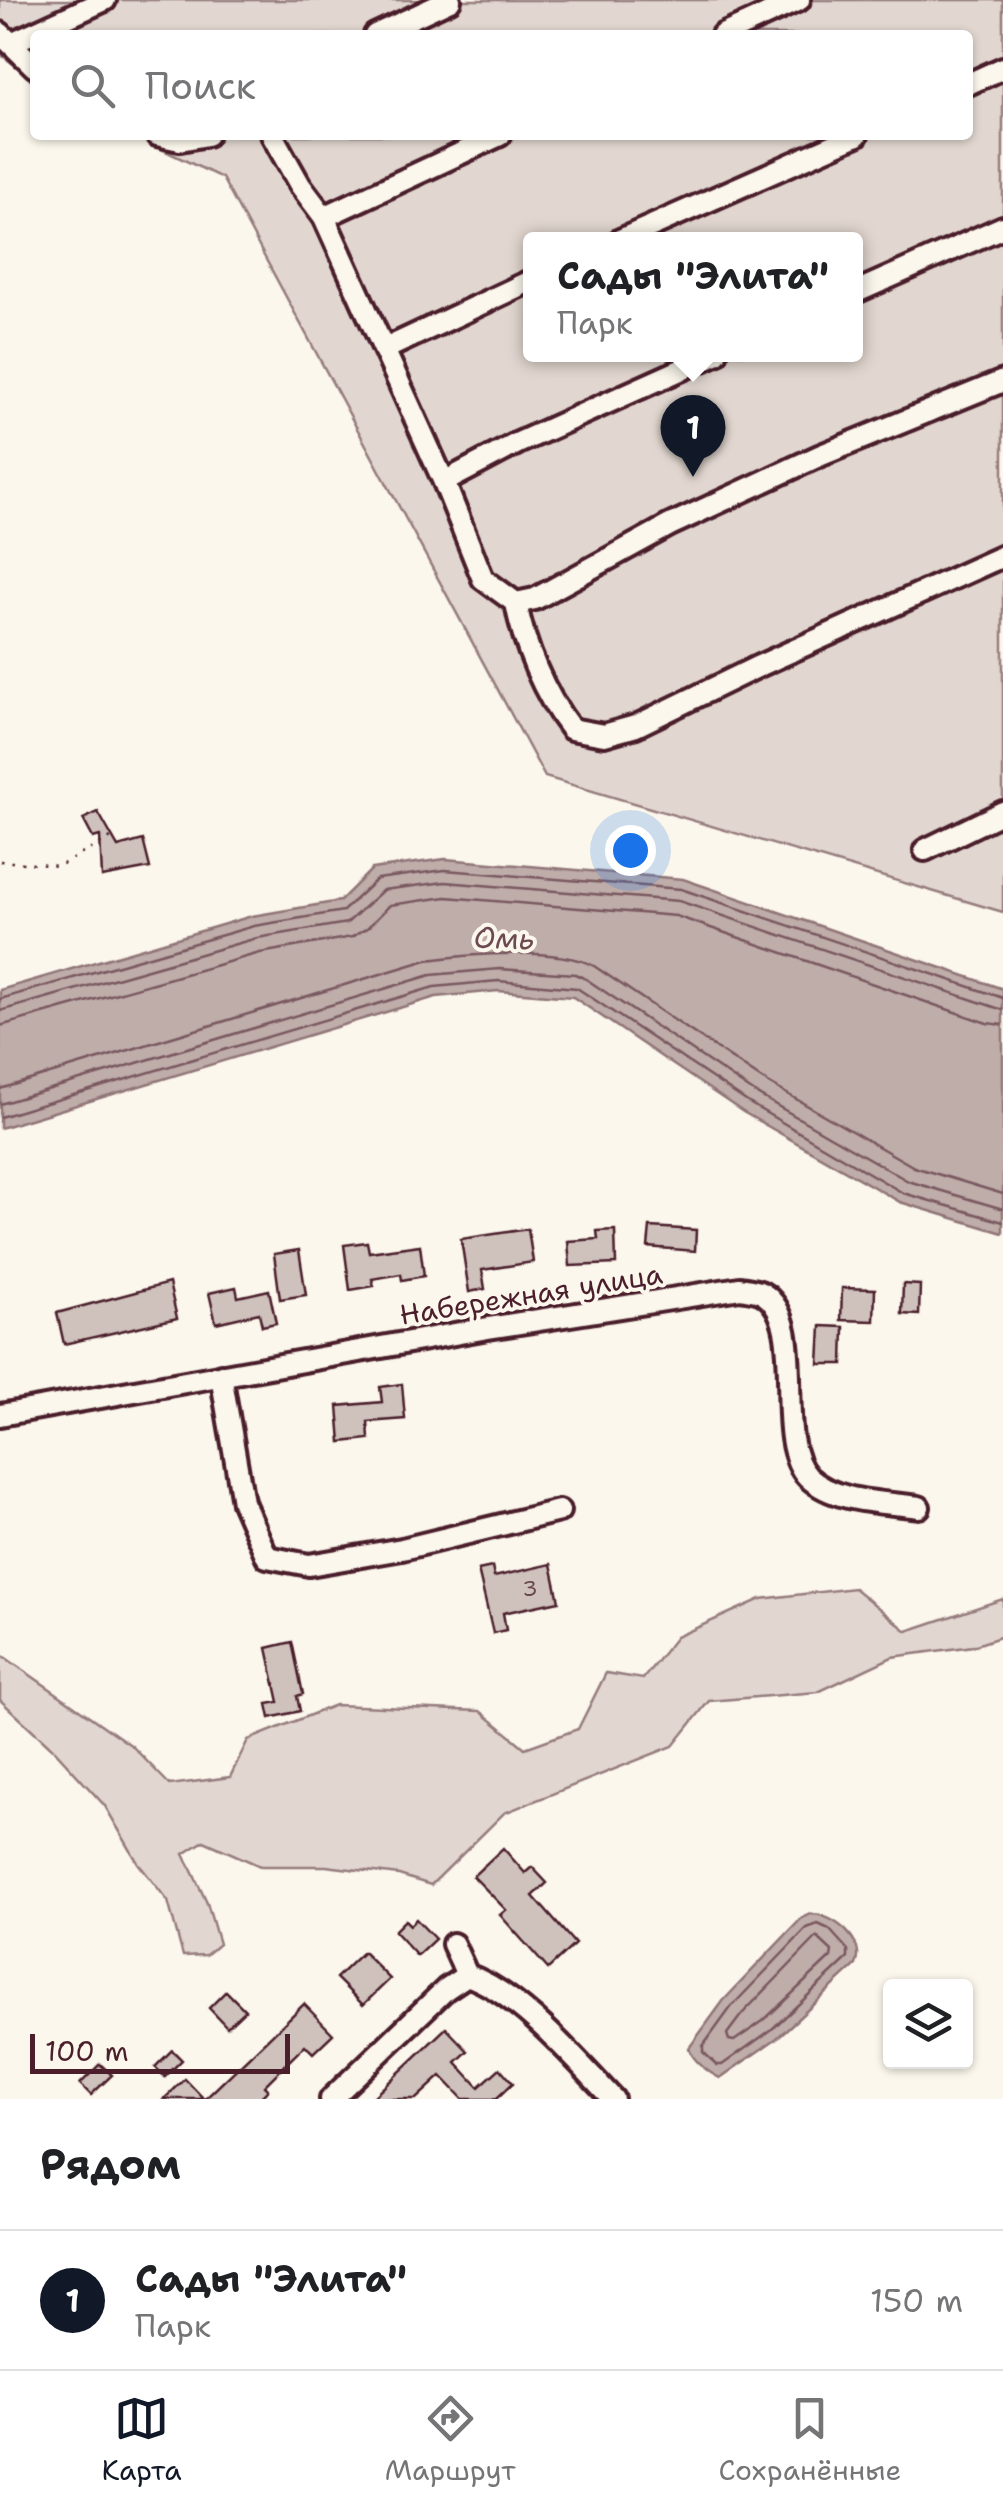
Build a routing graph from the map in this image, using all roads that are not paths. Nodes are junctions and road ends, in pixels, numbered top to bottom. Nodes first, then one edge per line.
1 (105, 0) edge
2 (450, 0) edge
3 (799, 0) edge
4 (386, 30) edge
5 (733, 30) edge
6 (6, 38) edge
7 (30, 62) edge
8 (1003, 68) edge
9 (973, 82) edge
10 (275, 140) edge
11 (489, 140) edge
12 (846, 140) edge
13 (324, 217) junction
14 (1003, 227) edge
15 (638, 232) edge
16 (523, 284) edge
17 (863, 289) edge
18 (385, 350) junction
19 (698, 362) edge
20 (1003, 380) edge
21 (444, 482) junction
22 (1003, 556) edge
23 (516, 603) junction
24 (1003, 812) edge
25 (926, 850) dead end
26 (221, 1376) junction
27 (0, 1415) edge
28 (920, 1507) dead end
29 (559, 1511) dead end
30 (453, 1944) dead end
31 (466, 1975) junction
32 (331, 2099) edge
33 (613, 2099) edge

1 - 6 street
2 - 4 street
3 - 5 street
6 - 7 street
8 - 9 street
10 - 13 street
11 - 13 street
12 - 15 street
13 - 18 street
14 - 17 street
16 - 18 street
18 - 21 street
19 - 21 street
20 - 23 street
21 - 23 street
22 - 23 street
24 - 25 street
26 - 27 street, Набережная улица
26 - 28 street, Набережная улица
26 - 29 street
30 - 31 street
31 - 32 street
31 - 33 street

